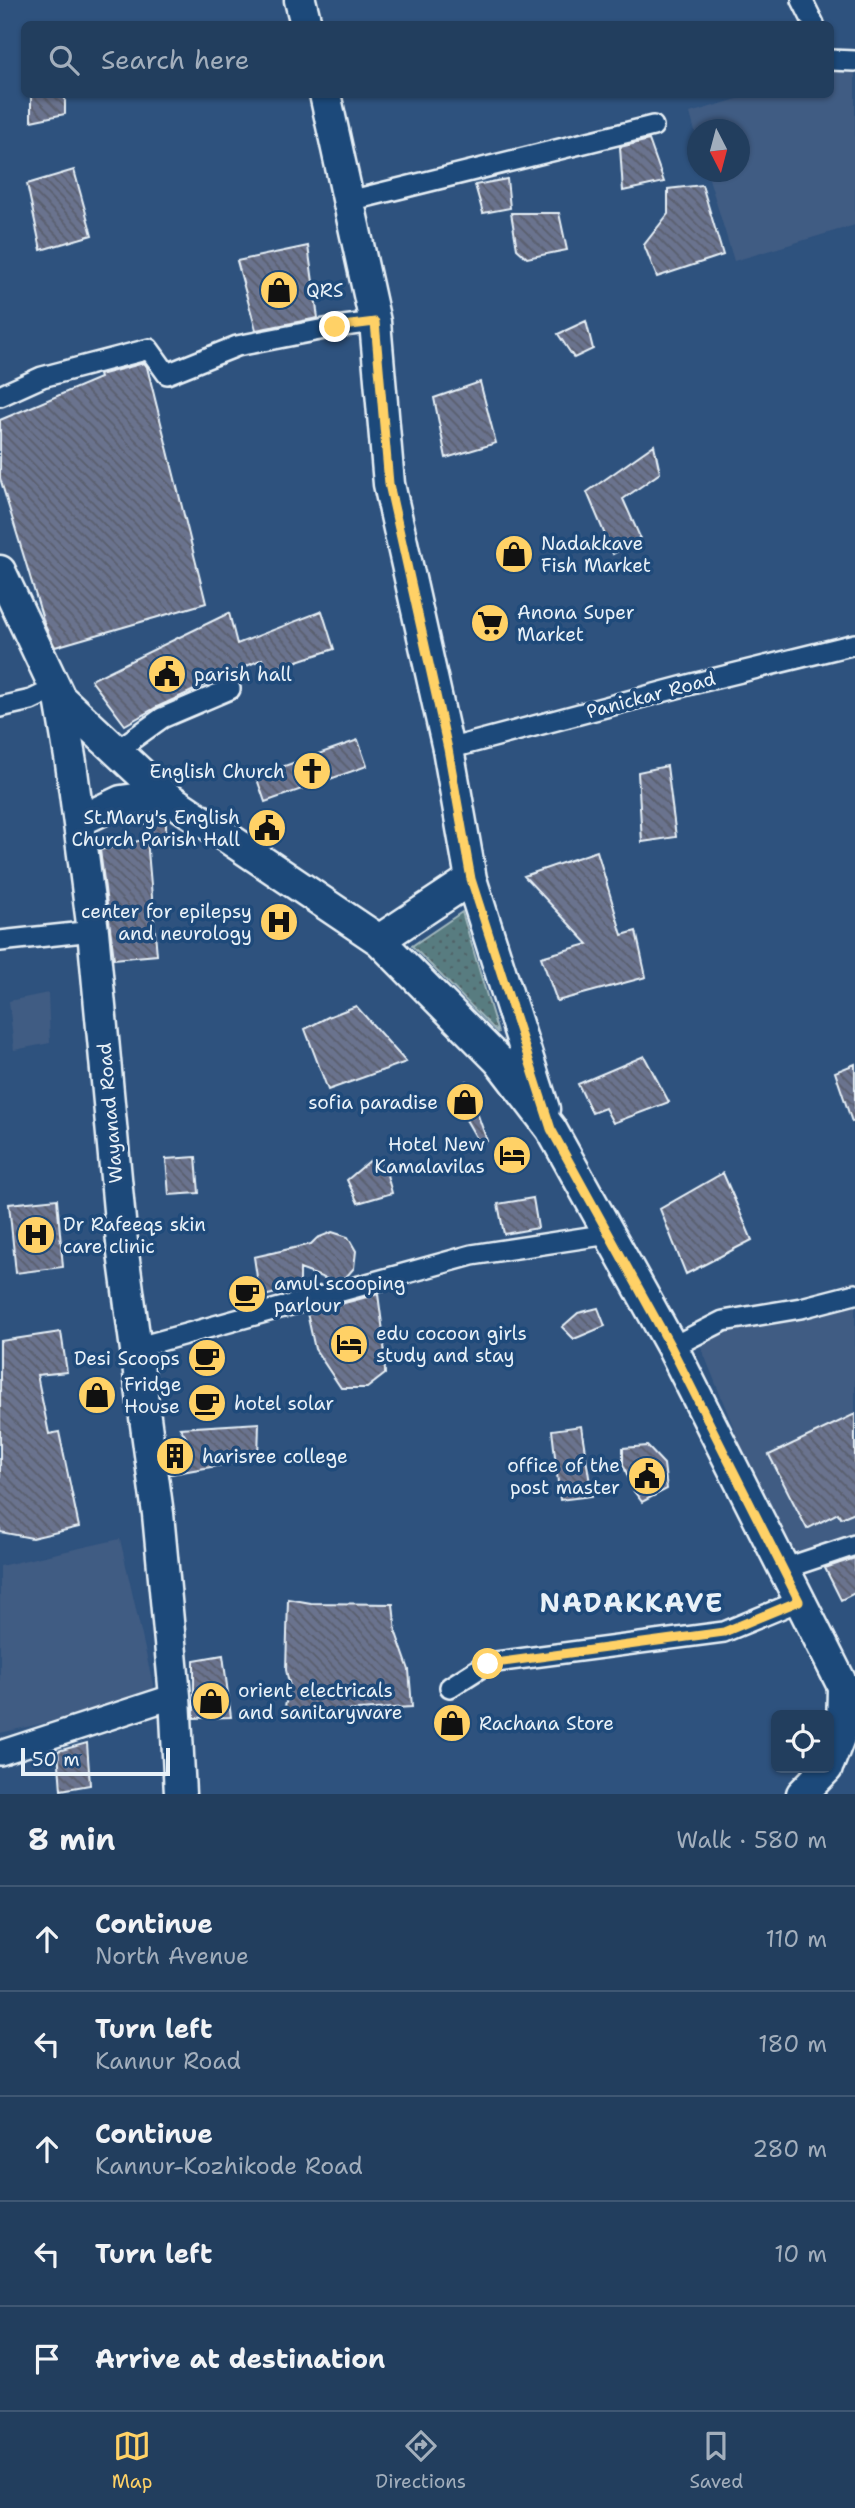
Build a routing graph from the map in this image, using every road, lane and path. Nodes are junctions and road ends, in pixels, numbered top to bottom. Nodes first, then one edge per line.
1 (300, 0) edge
2 (807, 1) edge
3 (305, 21) edge
4 (813, 21) edge
5 (834, 60) edge
6 (855, 61) edge
7 (326, 98) edge
8 (653, 126) dead end
9 (349, 201) junction
10 (375, 322) junction
11 (0, 396) edge
12 (0, 571) edge
13 (855, 643) edge
14 (230, 689) dead end
15 (58, 693) junction
16 (0, 706) edge
17 (448, 749) junction
18 (116, 751) junction
19 (164, 795) junction
20 (79, 821) junction
21 (471, 879) junction
22 (93, 931) junction
23 (379, 940) junction
24 (0, 942) edge
25 (551, 1129) junction
26 (609, 1234) junction
27 (855, 1294) edge
28 (671, 1347) junction
29 (135, 1348) junction
30 (855, 1545) edge
31 (783, 1569) junction
32 (799, 1601) junction
33 (450, 1687) dead end
34 (175, 1696) junction
35 (849, 1699) edge
36 (834, 1750) edge
37 (0, 1753) edge
38 (821, 1773) edge
39 (180, 1794) edge
40 (802, 1794) edge

1 - 3 main road
2 - 4 street
5 - 6 street
7 - 9 main road
8 - 9 street
9 - 10 main road
10 - 11 street
10 - 17 main road
12 - 15 main road, Wayanad Road
13 - 17 street, Panickar Road
14 - 18 street
15 - 16 street
15 - 18 main road
15 - 20 main road, Wayanad Road
17 - 21 main road
18 - 19 main road
19 - 20 main road
19 - 23 main road
20 - 22 main road, Wayanad Road
21 - 23 main road
21 - 25 main road
22 - 24 street
22 - 29 main road, Wayanad Road
23 - 25 main road
25 - 26 main road
26 - 28 main road
26 - 29 street
27 - 28 street
28 - 31 main road
29 - 34 main road, Wayanad Road
30 - 31 street
31 - 32 main road
32 - 33 street
32 - 35 main road
34 - 37 street
34 - 39 main road, Wayanad Road
35 - 36 main road
38 - 40 main road

